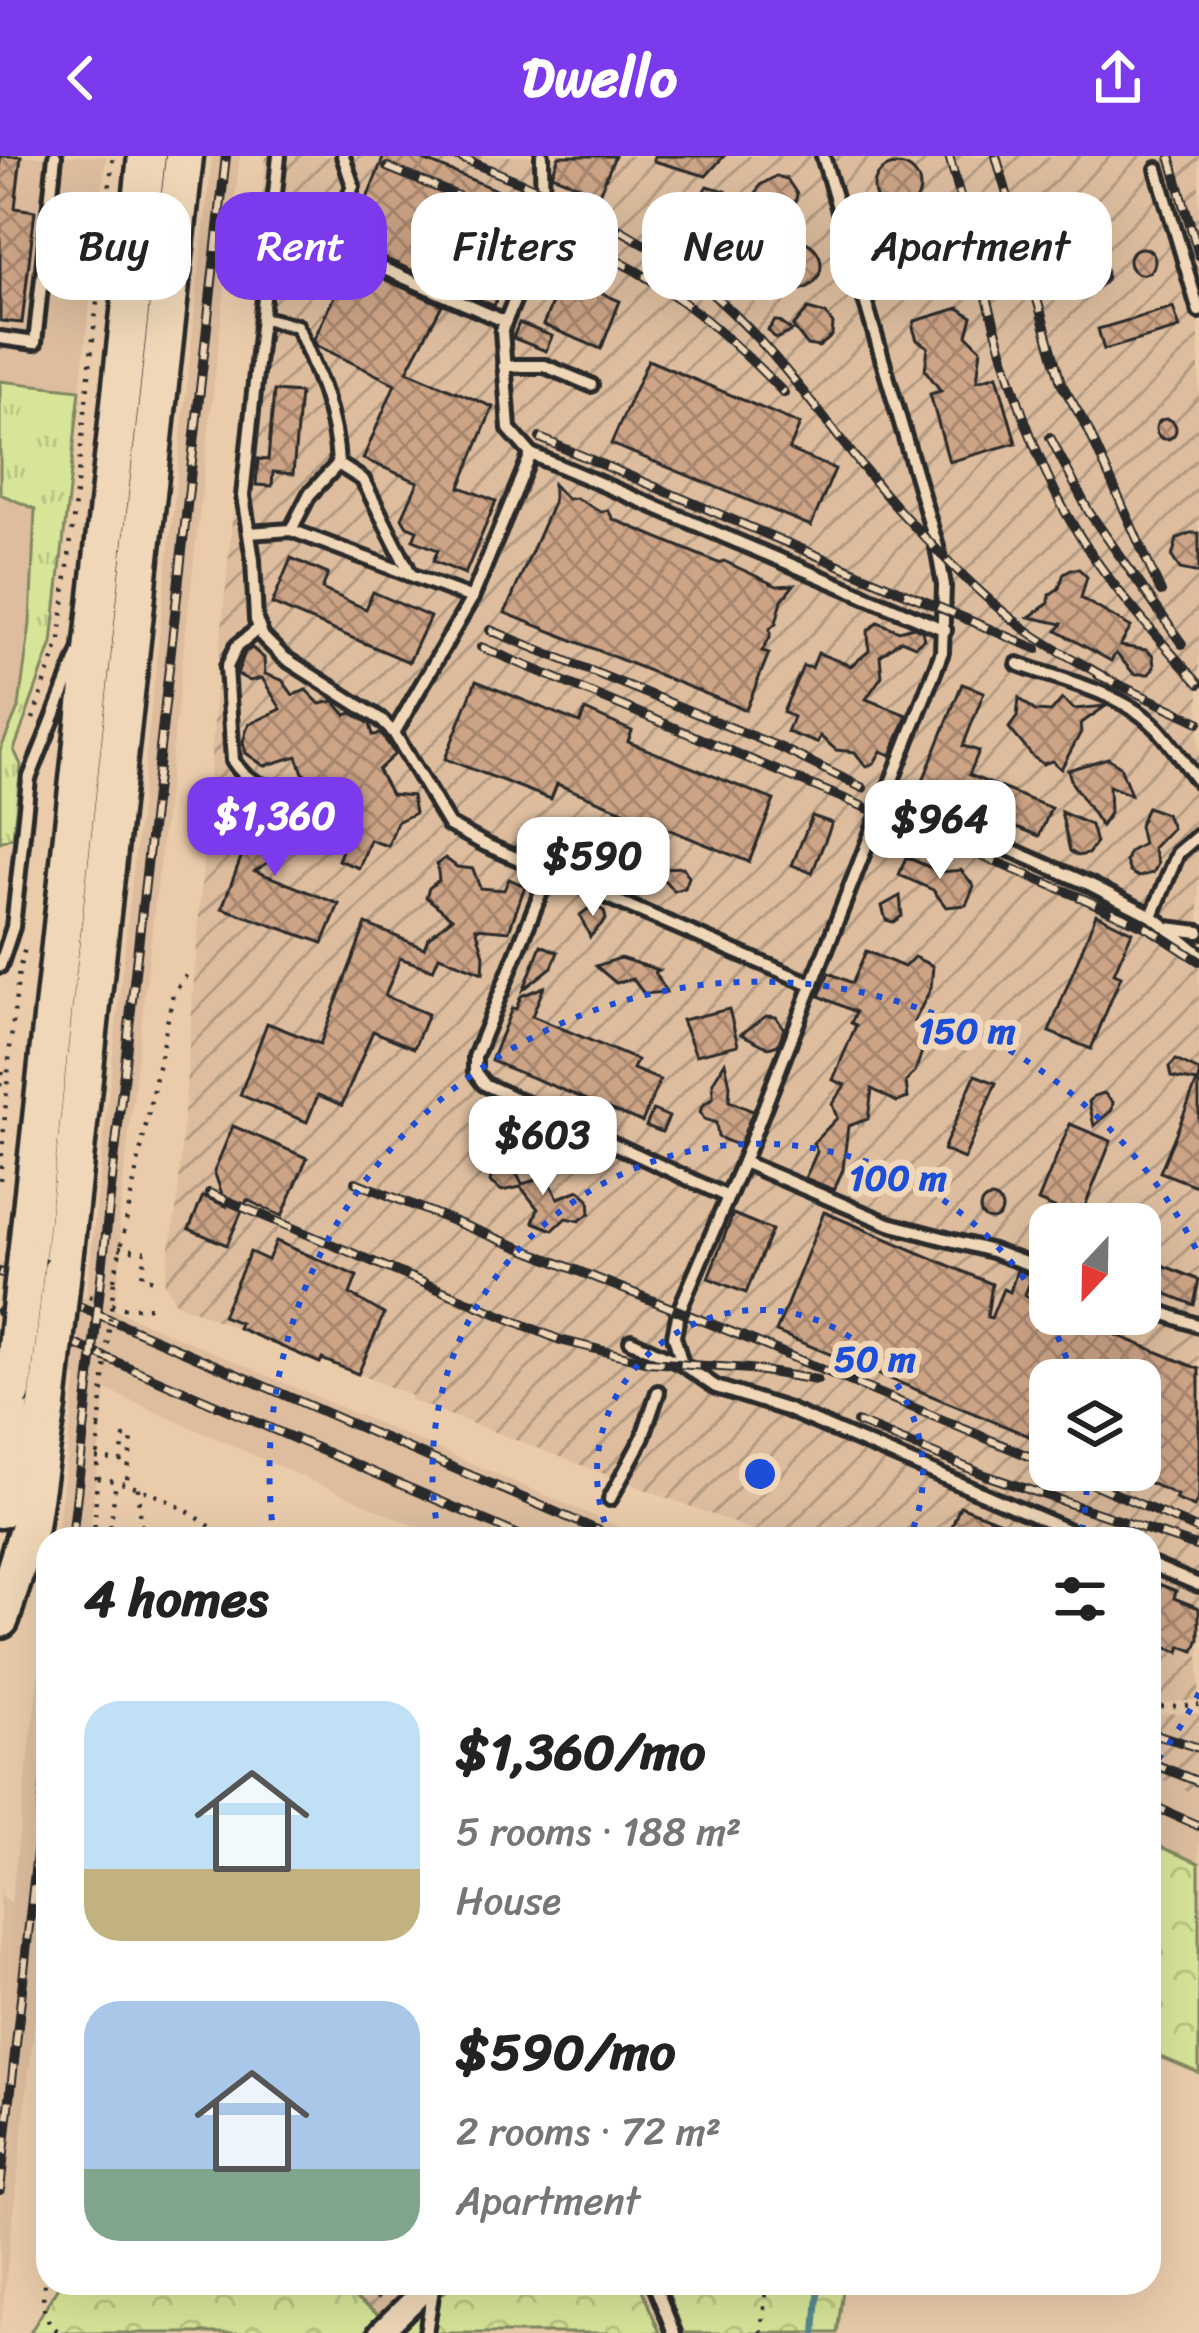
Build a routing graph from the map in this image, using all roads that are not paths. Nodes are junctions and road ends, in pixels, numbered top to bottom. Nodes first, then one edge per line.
1 (55, 156) edge
2 (147, 156) edge
3 (184, 156) edge
4 (279, 156) edge
5 (343, 156) edge
6 (542, 156) edge
7 (823, 156) edge
8 (1156, 169) dead end
9 (275, 192) edge
10 (351, 192) edge
11 (387, 270) edge
12 (265, 300) edge
13 (1199, 310) edge
14 (263, 318) junction
15 (504, 321) junction
16 (0, 338) edge
17 (504, 366) junction
18 (591, 385) dead end
19 (530, 454) junction
20 (338, 464) junction
21 (291, 530) junction
22 (249, 533) junction
23 (411, 575) junction
24 (472, 598) junction
25 (98, 606) junction
26 (259, 628) junction
27 (945, 630) junction
28 (1018, 664) dead end
29 (394, 733) junction
30 (1199, 782) edge
31 (302, 796) dead end
32 (888, 796) junction
33 (1199, 835) edge
34 (549, 872) junction
35 (1152, 916) junction
36 (1166, 928) junction
37 (1199, 932) edge
38 (1199, 954) edge
39 (0, 966) edge
40 (813, 986) junction
41 (743, 1162) junction
42 (728, 1197) junction
43 (1029, 1264) edge
44 (1161, 1312) edge
45 (1199, 1326) edge
46 (631, 1341) dead end
47 (682, 1364) junction
48 (658, 1392) dead end
49 (610, 1499) dead end
50 (0, 1509) edge
51 (1060, 1527) edge
52 (1161, 1569) edge
53 (1199, 1585) edge
54 (0, 1619) edge
55 (419, 2295) edge
56 (431, 2295) edge
57 (659, 2295) edge
58 (380, 2333) edge
59 (426, 2333) edge
60 (674, 2333) edge

1 - 16 lane
2 - 25 main road
3 - 54 main road, bridge
4 - 9 lane
5 - 10 lane
6 - 15 lane
7 - 27 lane
8 - 13 lane
11 - 15 lane
12 - 14 lane
14 - 20 lane
14 - 22 lane
15 - 17 lane
17 - 18 lane
17 - 19 lane
19 - 24 lane
19 - 27 lane
20 - 21 lane
20 - 23 lane
21 - 22 lane
21 - 23 lane
22 - 26 lane
23 - 24 lane
24 - 29 lane
25 - 39 lane
25 - 50 main road, bridge
26 - 29 lane
26 - 31 lane
27 - 32 lane
28 - 30 lane
29 - 34 lane
32 - 35 lane
32 - 40 lane
33 - 35 lane
34 - 40 lane
34 - 42 lane
35 - 36 lane
36 - 37 lane
36 - 38 lane
40 - 41 lane
41 - 42 lane
41 - 43 lane
42 - 47 lane
44 - 45 lane
46 - 47 lane
47 - 51 lane
48 - 49 lane
52 - 53 lane
55 - 58 street
56 - 59 lane
57 - 60 lane

